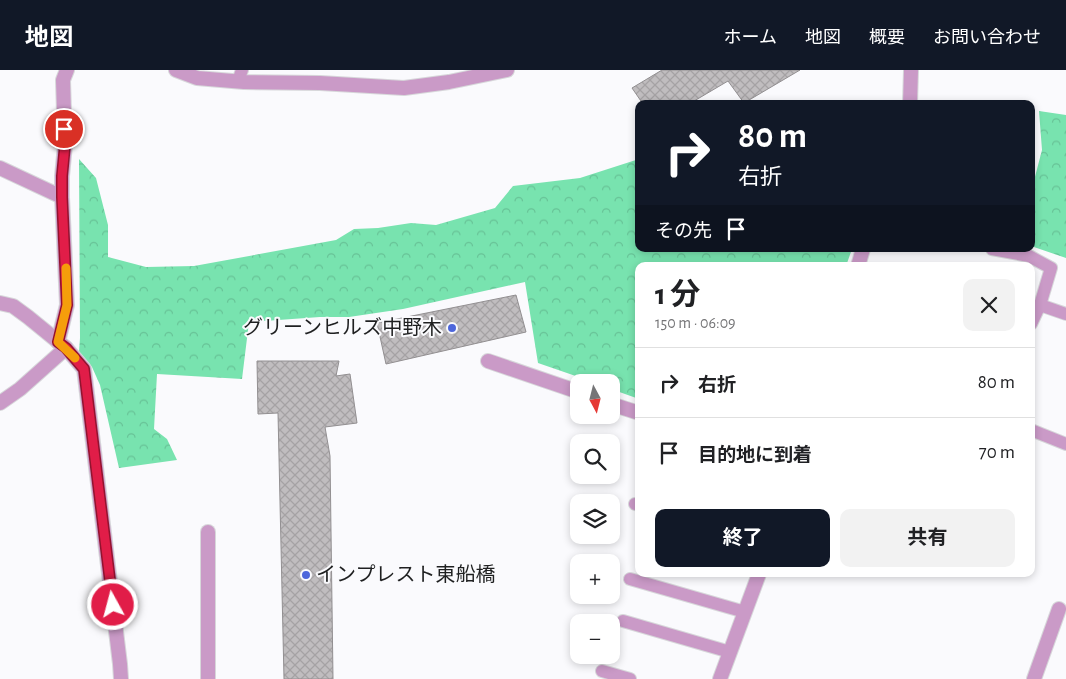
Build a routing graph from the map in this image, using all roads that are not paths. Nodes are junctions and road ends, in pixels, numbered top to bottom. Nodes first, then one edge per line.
1 (67, 70) edge
2 (176, 70) edge
3 (507, 70) edge
4 (911, 70) edge
5 (240, 76) edge
6 (451, 76) edge
7 (910, 100) edge
8 (0, 168) edge
9 (62, 197) junction
10 (1008, 252) edge
11 (0, 303) edge
12 (1040, 305) junction
13 (1066, 314) edge
14 (1035, 316) edge
15 (62, 345) junction
16 (488, 361) dead end
17 (570, 389) edge
18 (0, 403) edge
19 (620, 407) edge
20 (635, 412) edge
21 (1035, 432) edge
22 (1066, 444) edge
23 (208, 532) dead end
24 (758, 577) edge
25 (630, 579) dead end
26 (1059, 609) dead end
27 (745, 612) junction
28 (624, 622) dead end
29 (730, 652) junction
30 (602, 671) dead end
31 (121, 679) edge
32 (208, 679) edge
33 (630, 679) edge
34 (720, 679) edge
35 (1034, 679) edge

1 - 9 street
2 - 5 street
3 - 6 street
4 - 7 street
5 - 6 street
8 - 9 street
9 - 15 street
10 - 12 lane
11 - 15 street
12 - 13 lane
12 - 14 lane
15 - 18 street
15 - 31 street
16 - 17 street
19 - 20 street
21 - 22 lane
23 - 32 street
24 - 27 street
25 - 27 lane
26 - 35 street
27 - 29 street
28 - 29 lane
29 - 34 street
30 - 33 lane

